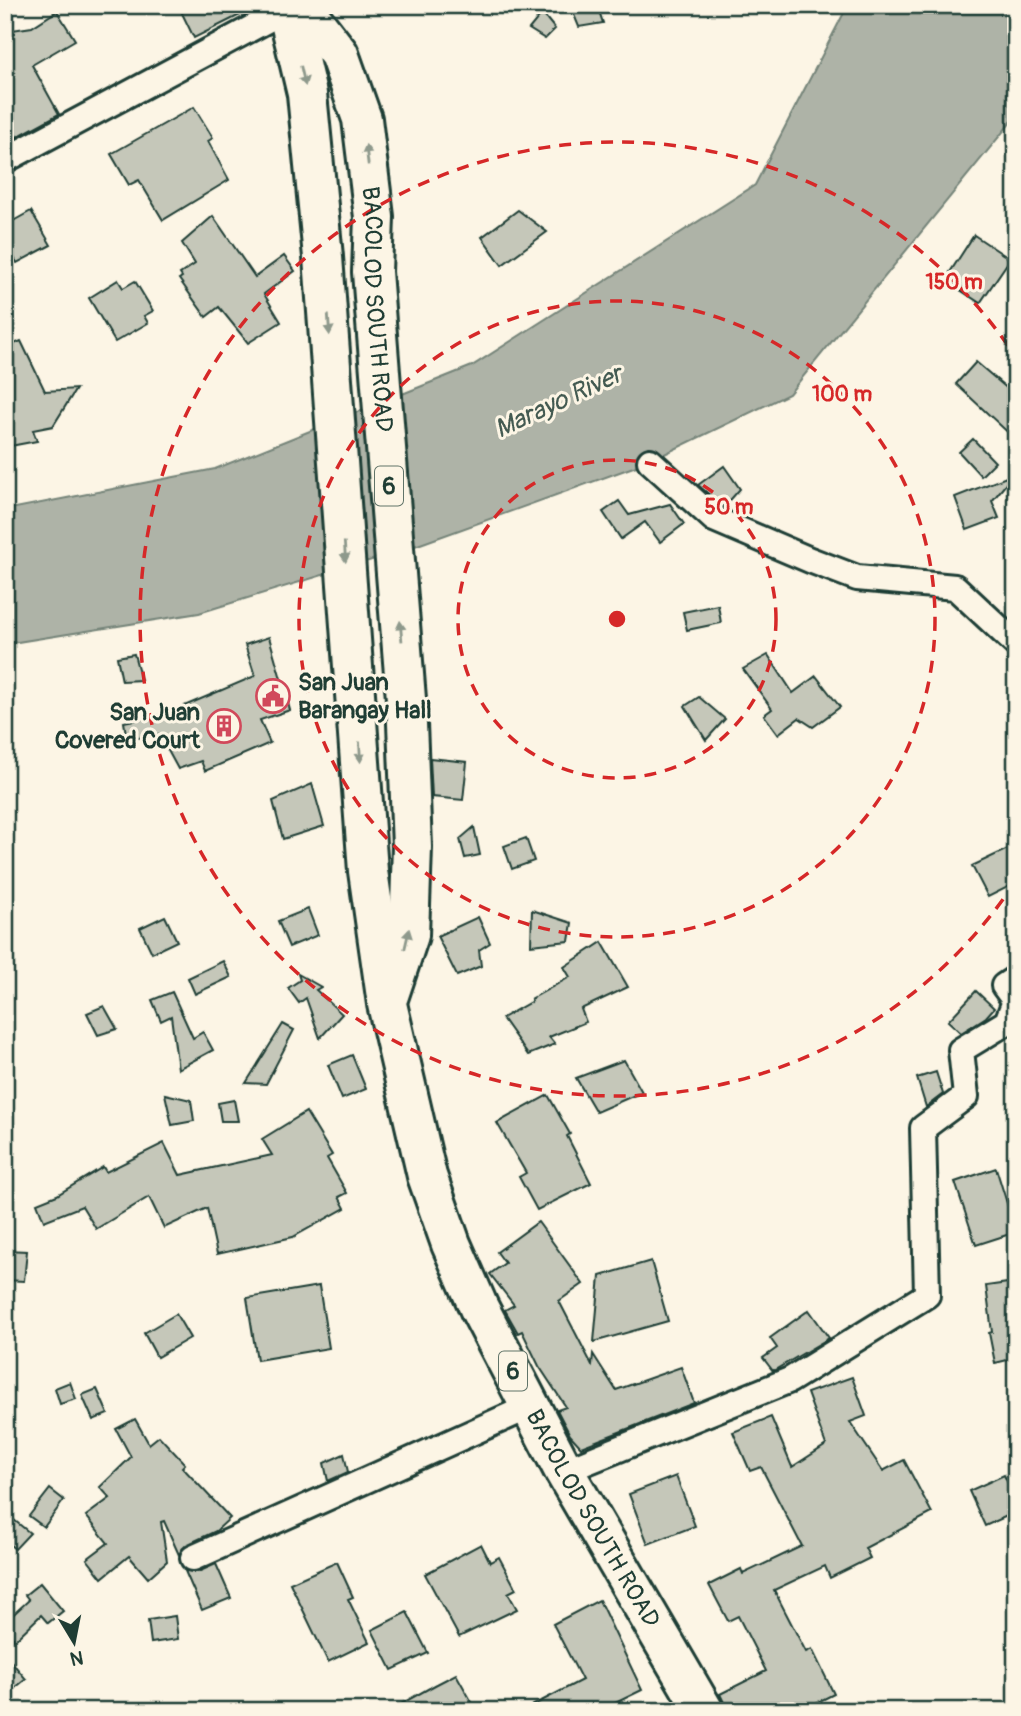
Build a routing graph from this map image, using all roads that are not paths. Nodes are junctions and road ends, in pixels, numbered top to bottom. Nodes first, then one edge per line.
1 (292, 6) edge
2 (5, 160) edge
3 (650, 461) dead end
4 (1016, 644) edge
5 (1016, 978) edge
6 (387, 1004) junction
7 (531, 1406) junction
8 (564, 1471) junction
9 (193, 1558) dead end
10 (704, 1711) edge

1 - 2 street
1 -> 6 highway, BACOLOD SOUTH ROAD / 6
6 -> 1 highway, BACOLOD SOUTH ROAD / 6
3 - 4 street
5 - 8 street
6 - 7 highway, BACOLOD SOUTH ROAD / 6
7 - 8 highway, BACOLOD SOUTH ROAD / 6
7 - 9 street
8 - 10 highway, BACOLOD SOUTH ROAD / 6

